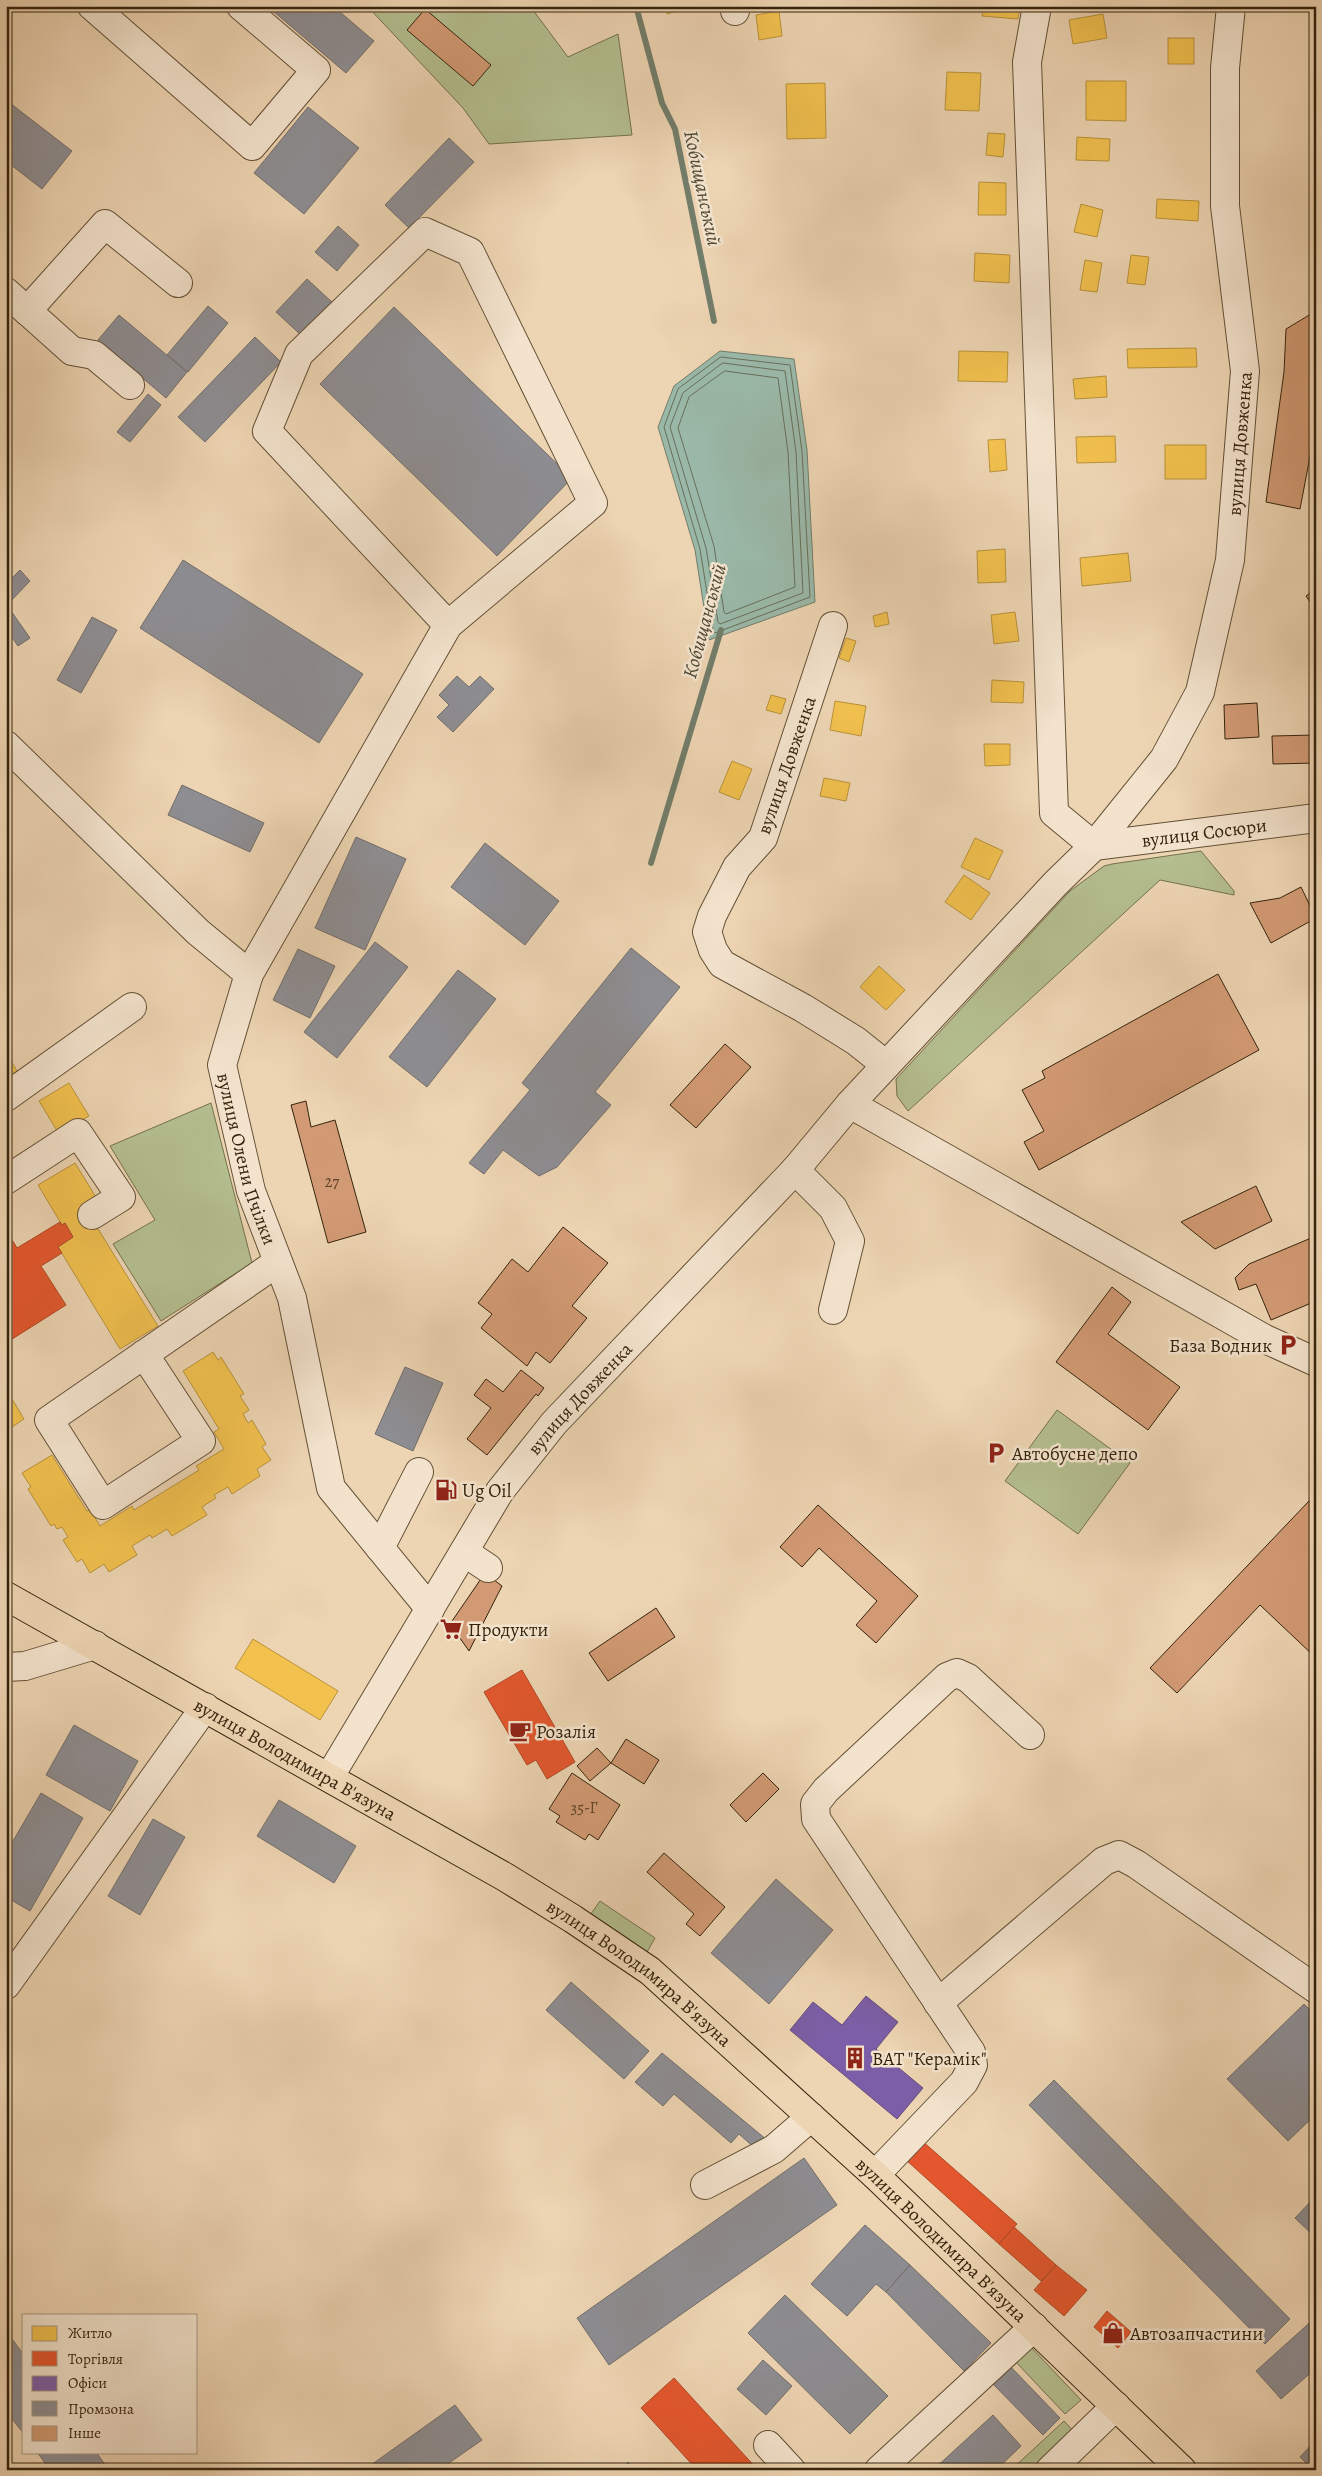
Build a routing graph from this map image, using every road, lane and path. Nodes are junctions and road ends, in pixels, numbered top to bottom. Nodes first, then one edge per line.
1 (92, 6) edge
2 (240, 6) edge
3 (1036, 6) edge
4 (1231, 6) edge
5 (178, 283) dead end
6 (6, 292) edge
7 (27, 311) junction
8 (130, 385) dead end
9 (448, 625) junction
10 (833, 626) dead end
11 (6, 745) edge
12 (1316, 818) edge
13 (1094, 846) junction
14 (249, 974) junction
15 (132, 1007) dead end
16 (886, 1065) junction
17 (6, 1097) edge
18 (850, 1104) junction
19 (795, 1170) junction
20 (6, 1180) edge
21 (92, 1215) dead end
22 (278, 1262) junction
23 (833, 1310) dead end
24 (144, 1354) junction
25 (1316, 1362) edge
26 (419, 1472) dead end
27 (380, 1548) junction
28 (464, 1552) junction
29 (488, 1568) dead end
30 (6, 1596) edge
31 (430, 1609) junction
32 (95, 1646) junction
33 (6, 1667) edge
34 (205, 1707) junction
35 (1030, 1735) dead end
36 (330, 1776) junction
37 (6, 1985) edge
38 (1316, 1989) edge
39 (938, 2003) junction
40 (811, 2117) junction
41 (876, 2175) junction
42 (705, 2185) dead end
43 (1034, 2327) junction
44 (1116, 2406) junction
45 (768, 2445) dead end
46 (792, 2470) edge
47 (879, 2470) edge
48 (1050, 2470) edge
49 (1182, 2470) edge

1 - 2 street
3 - 13 street
4 - 13 street, вулиця Довженка
5 - 7 street
6 - 7 street
7 - 8 street
9 - 9 street
9 - 14 street, вулиця Олени Пчілки
10 - 16 street, вулиця Довженка
11 - 14 street
12 - 13 street, вулиця Сосюри
13 - 16 street, вулиця Довженка
14 - 22 street, вулиця Олени Пчілки
15 - 17 street
16 - 18 street, вулиця Довженка
18 - 19 street, вулиця Довженка
18 - 25 street
19 - 23 street
19 - 28 street, вулиця Довженка
20 - 21 street
22 - 24 street
22 - 27 street, вулиця Олени Пчілки
24 - 24 street
26 - 27 street
27 - 31 street, вулиця Олени Пчілки
28 - 29 street
28 - 31 street, вулиця Довженка
30 - 32 main road, вулиця Володимира В'язуна
31 - 36 street, вулиця Довженка
32 - 33 street
32 - 34 main road, вулиця Володимира В'язуна
34 - 36 main road, вулиця Володимира В'язуна
34 - 37 street
35 - 39 street
36 - 40 main road, вулиця Володимира В'язуна
38 - 39 street
39 - 41 street
40 - 41 main road, вулиця Володимира В'язуна
40 - 42 street
41 - 43 main road, вулиця Володимира В'язуна
43 - 44 main road, вулиця Володимира В'язуна
43 - 47 street
44 - 48 street
44 - 49 main road, вулиця Володимира В'язуна
45 - 46 street

